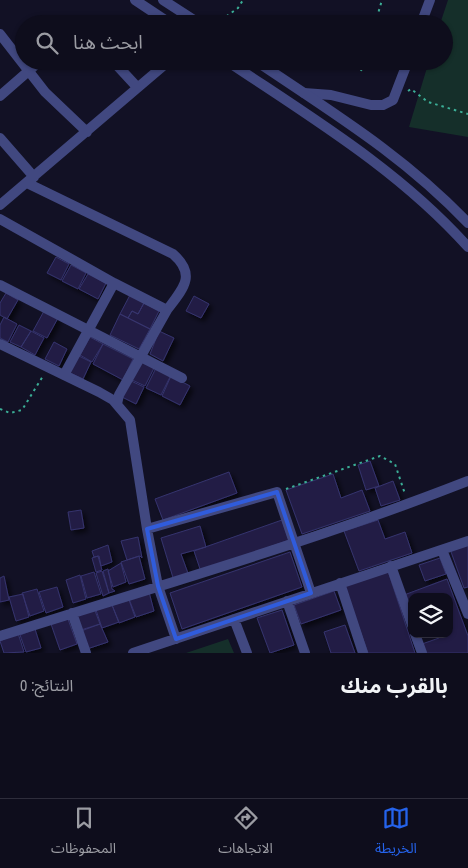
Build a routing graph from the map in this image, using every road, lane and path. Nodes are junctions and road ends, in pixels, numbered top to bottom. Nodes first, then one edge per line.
1 (135, 0) edge
2 (164, 0) edge
3 (243, 0) edge
4 (382, 0) edge
5 (430, 0) edge
6 (158, 15) edge
7 (186, 15) edge
8 (228, 15) edge
9 (378, 15) edge
10 (424, 15) edge
11 (0, 34) edge
12 (15, 54) edge
13 (121, 70) edge
14 (158, 70) edge
15 (240, 70) edge
16 (270, 70) edge
17 (404, 70) edge
18 (28, 72) joint
19 (137, 87) junction
20 (304, 93) junction
21 (0, 96) edge
22 (392, 100) junction
23 (468, 114) edge
24 (86, 132) junction
25 (0, 138) edge
26 (30, 180) junction
27 (0, 205) edge
28 (0, 219) edge
29 (468, 223) edge
30 (468, 247) edge
31 (114, 282) junction
32 (0, 285) edge
33 (168, 310) junction
34 (87, 330) junction
35 (0, 344) edge
36 (142, 358) junction
37 (49, 368) junction
38 (64, 375) junction
39 (182, 378) dead end
40 (117, 404) junction
41 (0, 410) edge
42 (468, 480) edge
43 (277, 492) junction
44 (408, 504) junction
45 (147, 529) junction
46 (468, 541) edge
47 (295, 543) junction
48 (442, 550) junction
49 (391, 566) junction
50 (340, 583) junction
51 (158, 586) junction
52 (311, 593) junction
53 (287, 601) junction
54 (72, 613) junction
55 (408, 614) edge
56 (468, 614) edge
57 (234, 619) junction
58 (0, 636) edge
59 (416, 638) edge
60 (176, 639) junction
61 (86, 653) edge
62 (132, 653) edge
63 (247, 653) edge
64 (305, 653) edge
65 (363, 653) edge
66 (422, 653) edge

1 - 6 street
2 - 7 street
3 - 8 path
4 - 9 path
5 - 10 street
11 - 12 street
13 - 19 street
14 - 19 street
15 - 30 street
16 - 20 street
17 - 22 street
18 - 21 street
18 - 24 street
19 - 24 street
20 - 22 street
20 - 29 street
22 - 23 path
24 - 26 street
25 - 26 street
26 - 27 street
26 - 33 street
28 - 31 street
31 - 33 street
31 - 34 street
32 - 34 street
33 - 36 street
34 - 36 street
34 - 38 street
35 - 37 street
36 - 39 street
36 - 40 street
37 - 38 street
37 - 41 path
38 - 40 street
40 - 45 street
42 - 44 street
43 - 44 path
43 - 45 street
43 - 47 street
44 - 47 street
45 - 51 street
46 - 48 street
47 - 51 street
47 - 52 street
48 - 49 street
48 - 56 street
49 - 50 street
49 - 55 street
50 - 52 street
50 - 65 street
51 - 54 street
51 - 60 street
52 - 53 street
53 - 57 street
53 - 64 street
54 - 58 street
54 - 61 street
57 - 60 street
57 - 63 street
59 - 66 street
60 - 62 street

